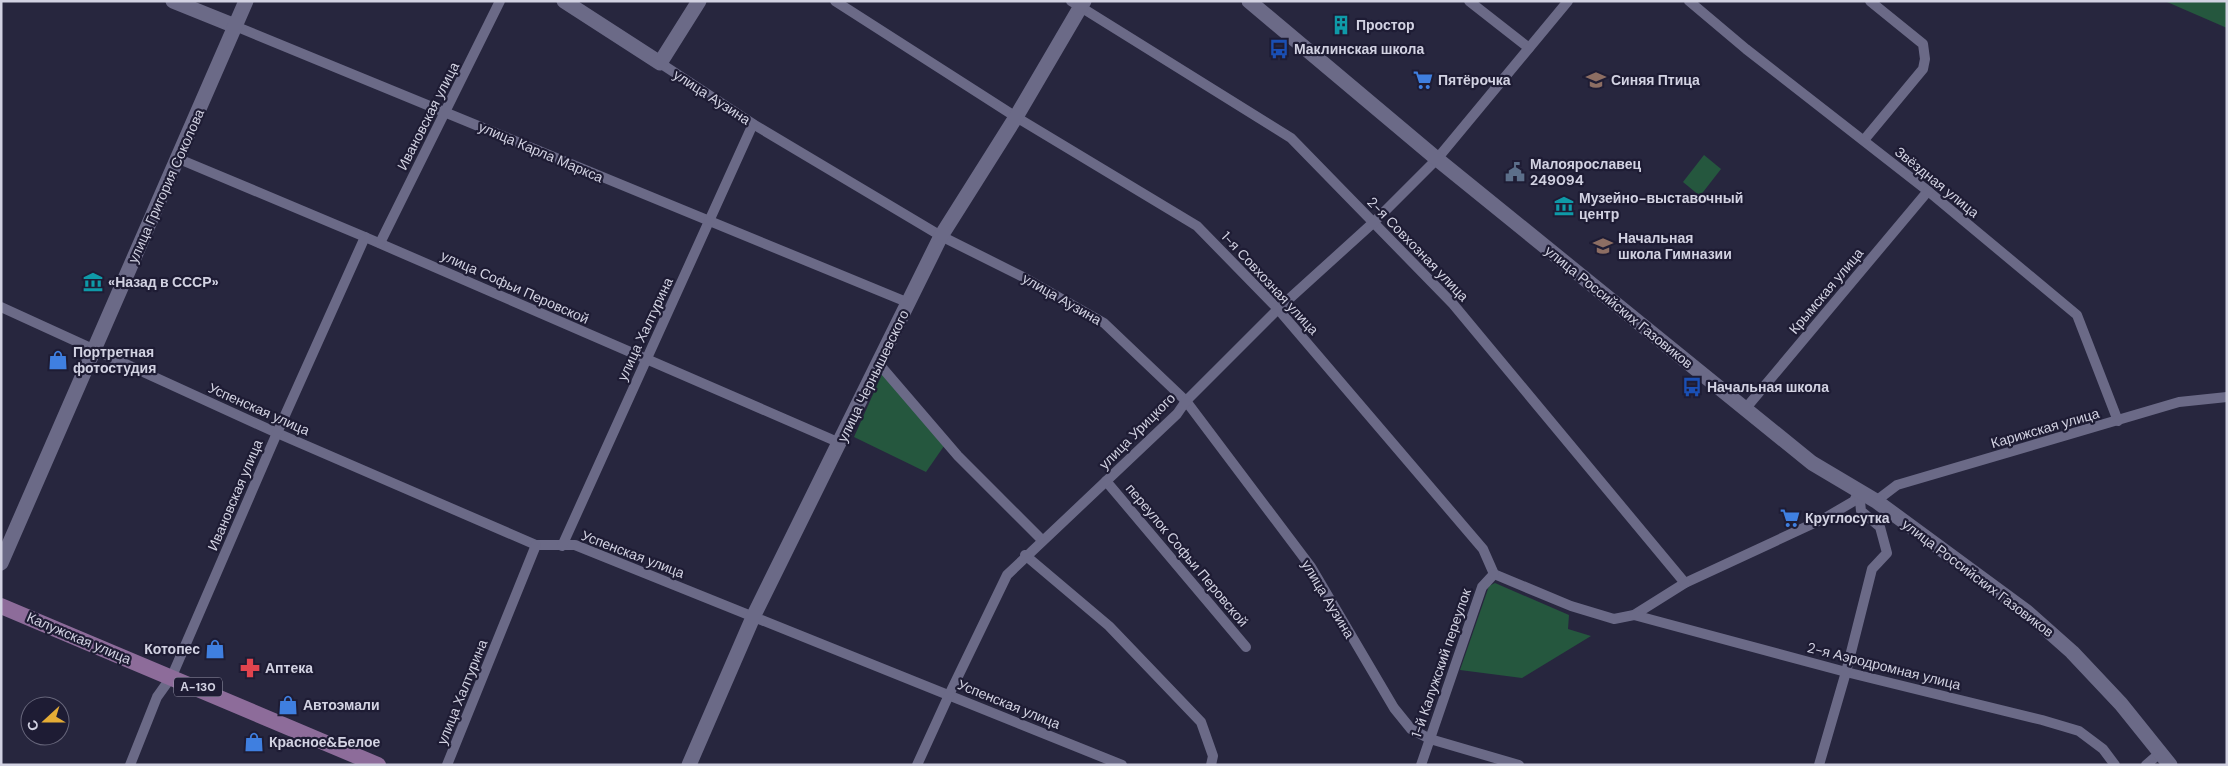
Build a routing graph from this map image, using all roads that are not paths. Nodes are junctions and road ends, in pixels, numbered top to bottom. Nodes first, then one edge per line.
1 (173, 1) edge
2 (246, 1) edge
3 (500, 1) edge
4 (564, 1) edge
5 (699, 1) edge
6 (835, 1) edge
7 (1249, 1) edge
8 (1469, 1) edge
9 (1568, 1) edge
10 (1689, 1) edge
11 (1870, 1) edge
12 (1078, 3) edge
13 (235, 26) junction
14 (1529, 48) junction
15 (660, 63) junction
16 (445, 113) junction
17 (1016, 117) junction
18 (753, 124) junction
19 (1864, 140) junction
20 (179, 159) junction
21 (1437, 159) junction
22 (1928, 191) junction
23 (709, 222) junction
24 (1374, 222) junction
25 (941, 236) junction
26 (365, 237) junction
27 (380, 243) junction
28 (909, 303) junction
29 (1, 307) edge
30 (1278, 309) junction
31 (96, 349) junction
32 (646, 359) junction
33 (879, 364) junction
34 (2227, 397) edge
35 (1186, 401) junction
36 (1746, 408) junction
37 (2118, 421) junction
38 (277, 433) junction
39 (840, 443) junction
40 (1106, 481) junction
41 (1859, 491) junction
42 (1876, 501) junction
43 (1042, 540) junction
44 (536, 545) junction
45 (562, 546) junction
46 (1025, 555) junction
47 (1, 563) edge
48 (1494, 574) junction
49 (1685, 583) junction
50 (1, 606) edge
51 (754, 615) junction
52 (1634, 615) junction
53 (1246, 647) dead end
54 (1846, 672) junction
55 (172, 676) junction
56 (948, 695) junction
57 (1430, 739) junction
58 (2161, 752) junction
59 (130, 765) edge
60 (378, 765) edge
61 (447, 765) edge
62 (689, 765) edge
63 (918, 765) edge
64 (1122, 765) edge
65 (1211, 765) edge
66 (1421, 765) edge
67 (1519, 765) edge
68 (1819, 765) edge
69 (2115, 765) edge
70 (2146, 765) edge
71 (2170, 765) edge

1 - 13 main road, улица Карла Маркса
2 - 13 main road, улица Григория Соколова
3 - 16 street, Ивановская улица
4 - 15 main road, улица Аузина
5 - 15 main road
6 - 17 street, 1-я Совхозная улица
7 - 21 main road, улица Российских Газовиков
8 - 14 street
9 - 14 street, улица Урицкого
10 - 19 street, Звёздная улица
11 - 19 street
12 - 17 main road, улица Чернышевского
12 - 24 street, 2-я Совхозная улица
13 - 16 street, улица Карла Маркса
13 - 20 main road, улица Григория Соколова
14 - 21 street, улица Урицкого
15 - 18 street, улица Аузина
16 - 23 street, улица Карла Маркса
16 - 27 street, Ивановская улица
17 - 25 main road, улица Чернышевского
17 - 30 street, 1-я Совхозная улица
18 - 23 street, улица Халтурина
18 - 25 street, улица Аузина
19 - 22 street, Звёздная улица
20 - 26 street, улица Софьи Перовской
20 - 31 main road, улица Григория Соколова
21 - 24 street, улица Урицкого
21 - 36 main road, улица Российских Газовиков
22 - 36 street, Крымская улица
22 - 37 street, Звёздная улица
23 - 28 street, улица Карла Маркса
23 - 32 street, улица Халтурина
24 - 30 street, улица Урицкого
24 - 49 street, 2-я Совхозная улица
25 - 28 main road, улица Чернышевского
25 - 35 street, улица Аузина
26 - 27 street, улица Софьи Перовской
26 - 38 street, Ивановская улица
27 - 32 street, улица Софьи Перовской
28 - 33 main road, улица Чернышевского
29 - 31 street, Успенская улица
30 - 35 street, улица Урицкого
30 - 48 street, 1-я Совхозная улица
31 - 38 street, Успенская улица
31 - 47 main road, улица Григория Соколова
32 - 39 street, улица Софьи Перовской
32 - 45 street, улица Халтурина
33 - 39 main road, улица Чернышевского
33 - 43 street
34 - 37 street, Карижская улица
35 - 40 street, улица Урицкого
35 - 57 street, улица Аузина
36 - 41 main road, улица Российских Газовиков
37 - 42 street, Карижская улица
38 - 44 street, Успенская улица
38 - 55 street, Ивановская улица
39 - 51 main road, улица Чернышевского
40 - 43 street, улица Урицкого
40 - 53 street, переулок Софьи Перовской
41 - 42 main road, улица Российских Газовиков
41 - 49 street
41 - 54 street
42 - 58 main road, улица Российских Газовиков
43 - 46 street, улица Урицкого
44 - 45 street, Успенская улица
44 - 61 street, улица Халтурина
45 - 51 street, Успенская улица
46 - 56 street, улица Урицкого
46 - 65 street
48 - 52 street
48 - 57 street, 1-й Калужский переулок
49 - 52 street
50 - 55 main road, Калужская улица / А-130
51 - 56 street, Успенская улица
51 - 62 main road, улица Чернышевского
52 - 54 street, 2-я Аэродромная улица
54 - 68 street
54 - 69 street, 2-я Аэродромная улица
55 - 59 street, Ивановская улица
55 - 60 main road, Калужская улица / А-130
56 - 63 street, улица Урицкого
56 - 64 street, Успенская улица
57 - 66 street, 1-й Калужский переулок
57 - 67 street, улица Аузина
58 - 70 street
58 - 71 main road, улица Российских Газовиков

